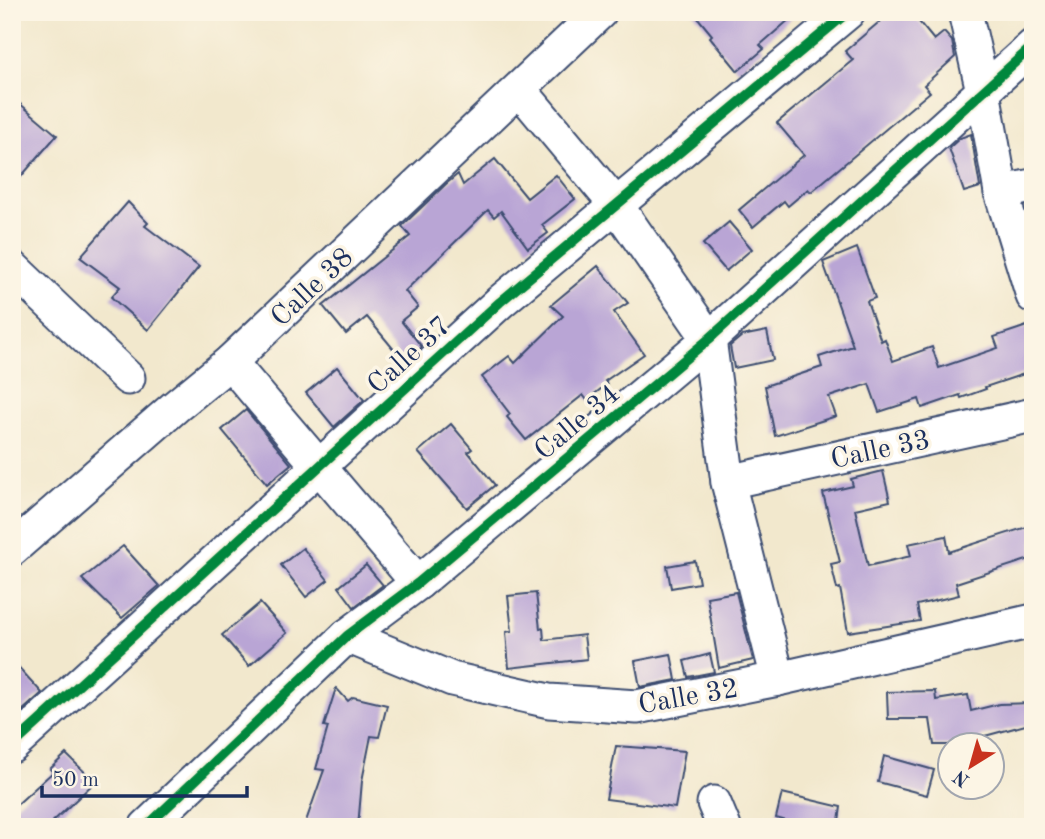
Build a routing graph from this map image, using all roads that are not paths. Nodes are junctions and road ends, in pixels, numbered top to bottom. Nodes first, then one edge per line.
1 (600, 12) edge
2 (849, 12) edge
3 (965, 12) edge
4 (1033, 46) edge
5 (520, 90) junction
6 (983, 91) junction
7 (1033, 186) edge
8 (1001, 192) junction
9 (616, 205) junction
10 (13, 270) edge
11 (1033, 296) edge
12 (709, 339) junction
13 (230, 362) junction
14 (128, 378) dead end
15 (1033, 415) edge
16 (318, 467) junction
17 (728, 482) junction
18 (12, 549) edge
19 (418, 583) junction
20 (1033, 621) edge
21 (347, 636) junction
22 (778, 679) junction
23 (12, 746) edge
24 (146, 827) edge

1 - 5 street, Calle 38
2 - 9 street, Calle 37
3 - 6 street
4 - 6 street, Calle 34
5 - 9 street
5 - 13 street, Calle 38
6 - 8 street
6 - 12 street, Calle 34
7 - 8 street
8 - 11 street
9 - 12 street
9 - 16 street, Calle 37
10 - 14 street
12 - 17 street
12 - 19 street, Calle 34
13 - 16 street
13 - 18 street, Calle 38
15 - 17 street, Calle 33
16 - 19 street
16 - 23 street, Calle 37
17 - 22 street
19 - 21 street, Calle 34
20 - 22 street, Calle 32
21 - 22 street, Calle 32
21 - 24 street, Calle 34

